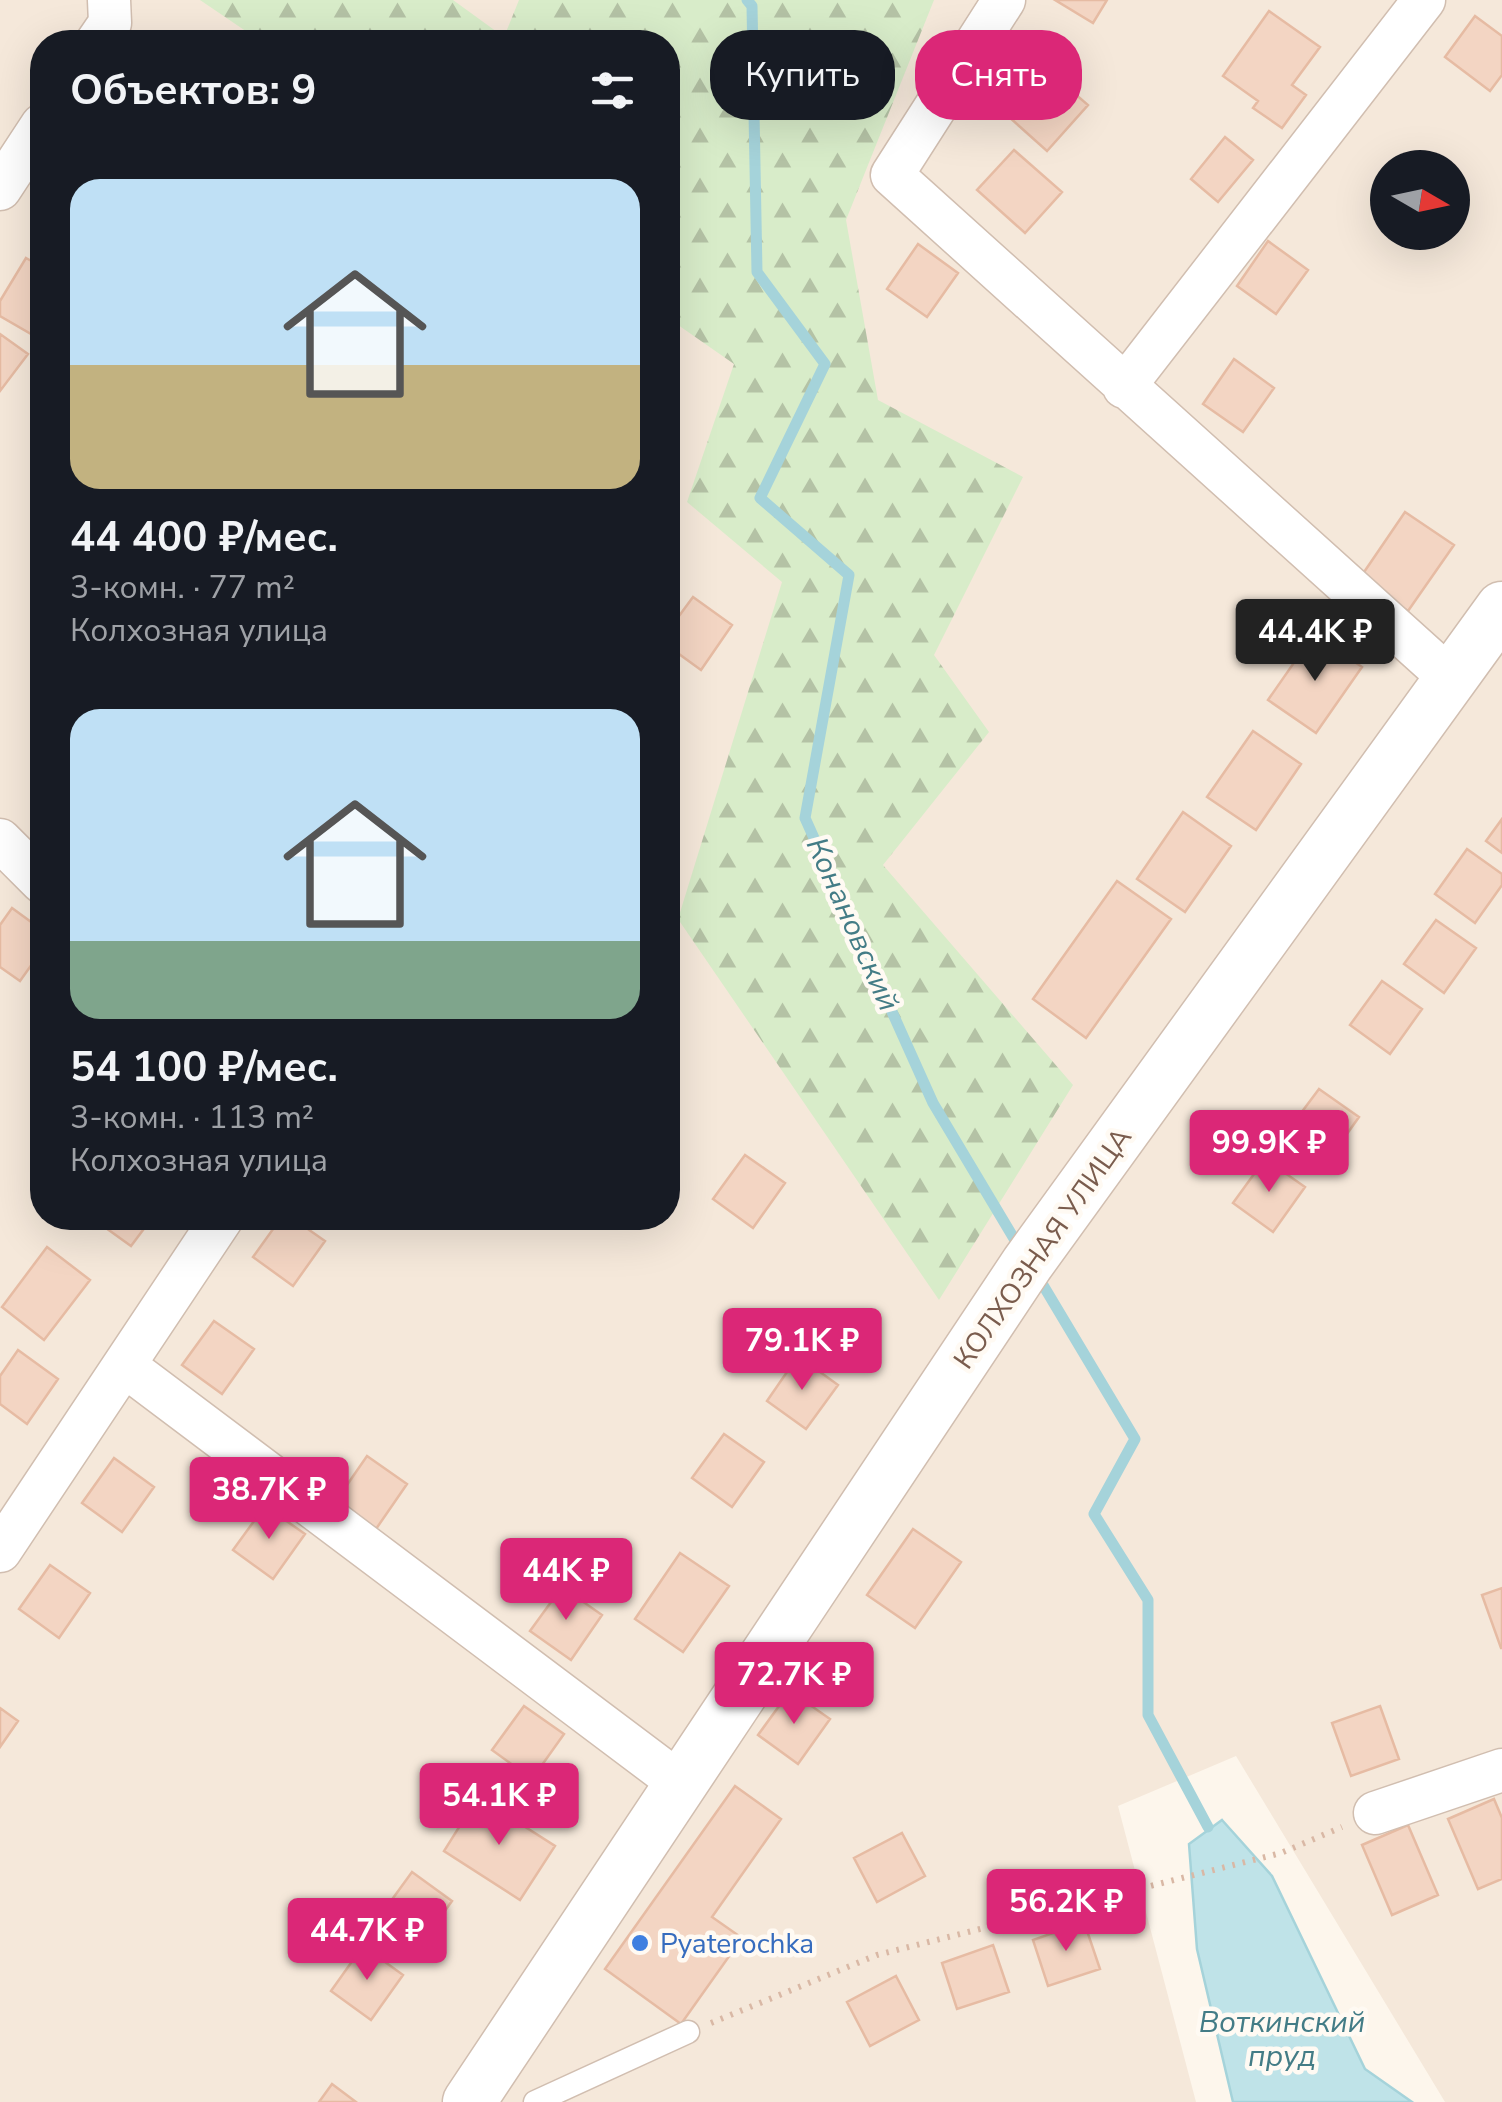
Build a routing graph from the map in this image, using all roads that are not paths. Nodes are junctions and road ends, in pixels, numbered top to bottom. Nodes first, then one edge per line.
1 (109, 0) edge
2 (1004, 0) edge
3 (1424, 0) edge
4 (106, 30) edge
5 (30, 143) edge
6 (0, 188) edge
7 (1124, 387) junction
8 (1501, 610) edge
9 (1451, 679) junction
10 (1, 844) edge
11 (30, 871) edge
12 (214, 1230) edge
13 (125, 1366) junction
14 (0, 1551) edge
15 (1502, 1770) edge
16 (680, 1784) junction
17 (1375, 1813) road end
18 (688, 2032) road end
19 (468, 2102) edge
20 (534, 2102) edge

1 - 4 street
2 - 7 street
3 - 7 street
5 - 6 street
7 - 9 street
8 - 9 street, КОЛХОЗНАЯ УЛИЦА
9 - 16 street, КОЛХОЗНАЯ УЛИЦА
10 - 11 street
12 - 13 street
13 - 14 street
13 - 16 street
15 - 17 street
16 - 19 street, КОЛХОЗНАЯ УЛИЦА
18 - 20 lane

